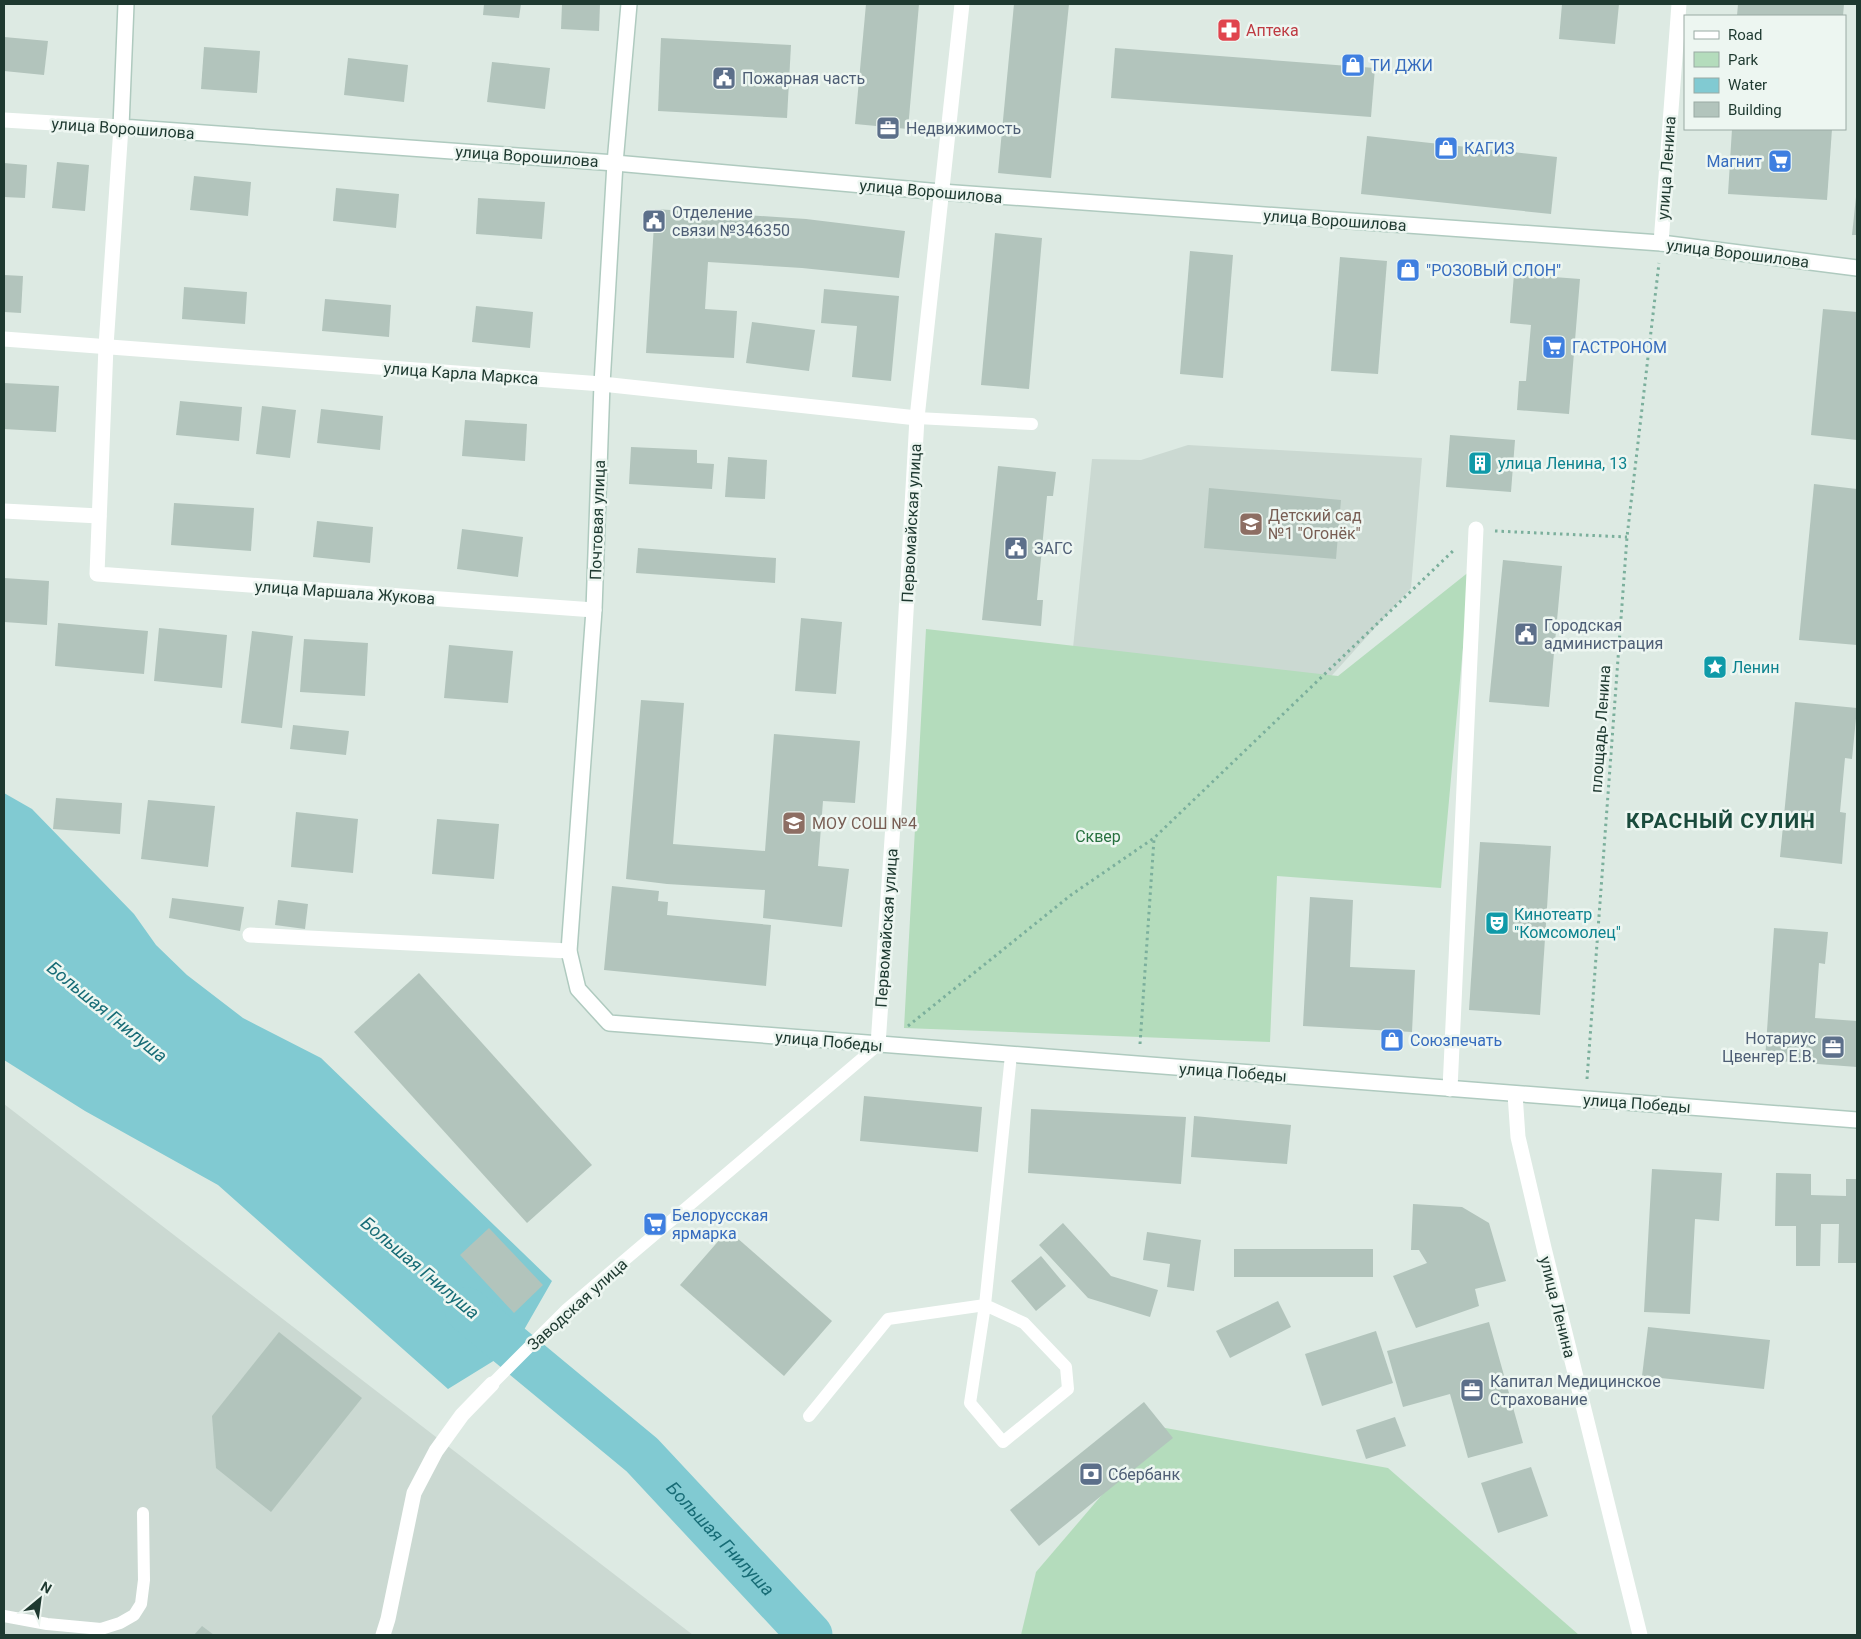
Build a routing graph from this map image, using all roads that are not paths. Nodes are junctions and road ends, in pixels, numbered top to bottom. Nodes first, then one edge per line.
1 (126, 4) edge
2 (629, 4) edge
3 (962, 4) edge
4 (1679, 4) edge
5 (4, 120) edge
6 (121, 127) junction
7 (615, 163) junction
8 (942, 192) junction
9 (1661, 243) junction
10 (1857, 268) edge
11 (4, 339) edge
12 (106, 346) junction
13 (602, 384) junction
14 (917, 418) junction
15 (1032, 424) dead end
16 (4, 511) edge
17 (99, 516) junction
18 (1476, 530) road end
19 (594, 610) junction
20 (250, 935) dead end
21 (569, 951) junction
22 (609, 1022) joint
23 (878, 1045) junction
24 (1011, 1055) junction
25 (1450, 1089) junction
26 (1515, 1094) junction
27 (1857, 1120) edge
28 (985, 1305) junction
29 (492, 1384) joint
30 (809, 1416) dead end
31 (143, 1514) dead end
32 (4, 1616) edge
33 (383, 1635) edge
34 (1640, 1635) edge

1 - 6 street
2 - 7 street, Почтовая улица
3 - 8 street, Первомайская улица
4 - 9 street, улица Ленина
5 - 6 street, улица Ворошилова
6 - 7 street, улица Ворошилова
6 - 12 street
7 - 8 street, улица Ворошилова
7 - 13 street, Почтовая улица
8 - 9 street, улица Ворошилова
8 - 14 street, Первомайская улица
9 - 10 street, улица Ворошилова
11 - 12 street, улица Карла Маркса
12 - 13 street, улица Карла Маркса
12 - 17 street
13 - 14 street, улица Карла Маркса
13 - 19 street, Почтовая улица
14 - 15 lane
14 - 23 street, Первомайская улица
16 - 17 street
17 - 19 street, улица Маршала Жукова
18 - 25 street
19 - 21 street, Почтовая улица
20 - 21 street
21 - 22 street, Почтовая улица
22 - 23 street, улица Победы
23 - 24 street, улица Победы
23 - 29 lane, Заводская улица
24 - 25 street, улица Победы
24 - 28 lane
25 - 26 street, улица Победы
26 - 27 street, улица Победы
26 - 34 street, улица Ленина
28 - 28 lane
28 - 30 lane
29 - 33 street, Заводская улица
31 - 32 lane

